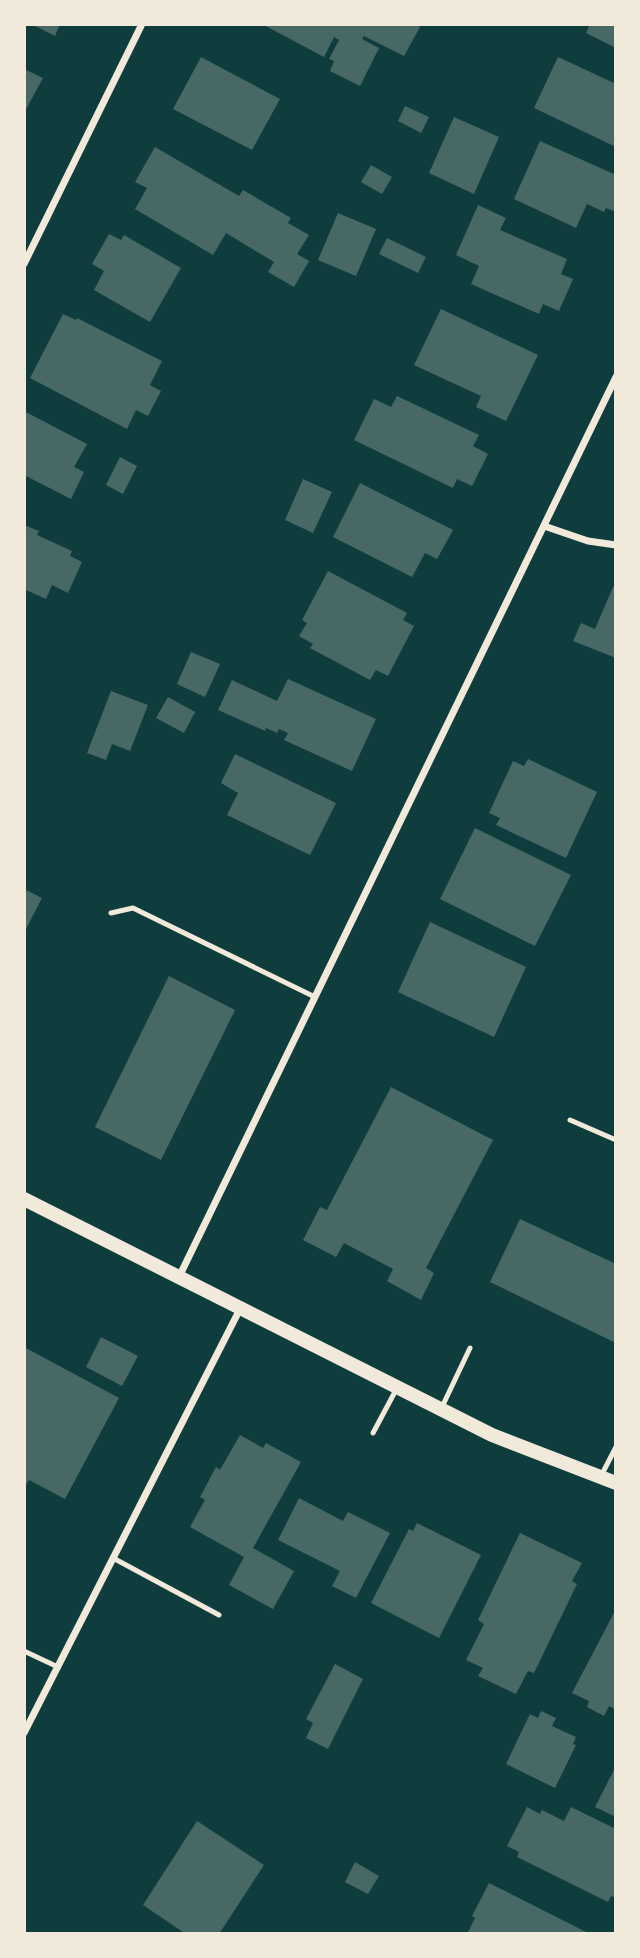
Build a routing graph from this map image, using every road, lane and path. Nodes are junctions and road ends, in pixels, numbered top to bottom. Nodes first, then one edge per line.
1 (142, 24) edge
2 (24, 264) edge
3 (615, 377) edge
4 (544, 526) junction
5 (615, 545) edge
6 (111, 913) dead end
7 (315, 997) junction
8 (570, 1119) dead end
9 (615, 1140) edge
10 (24, 1199) edge
11 (178, 1278) junction
12 (240, 1309) junction
13 (470, 1348) dead end
14 (397, 1388) junction
15 (441, 1410) junction
16 (373, 1433) dead end
17 (615, 1447) edge
18 (600, 1478) junction
19 (615, 1483) edge
20 (113, 1558) junction
21 (219, 1615) dead end
22 (24, 1651) edge
23 (58, 1667) junction
24 (24, 1733) edge

1 - 2 street
3 - 4 street
4 - 5 street
4 - 7 street
6 - 7 lane
7 - 11 street
8 - 9 lane
10 - 11 main road
11 - 12 main road
12 - 14 main road
12 - 20 street
13 - 15 lane
14 - 15 main road
14 - 16 lane
15 - 18 main road
17 - 18 lane
18 - 19 main road
20 - 21 lane
20 - 23 street
22 - 23 lane
23 - 24 street

